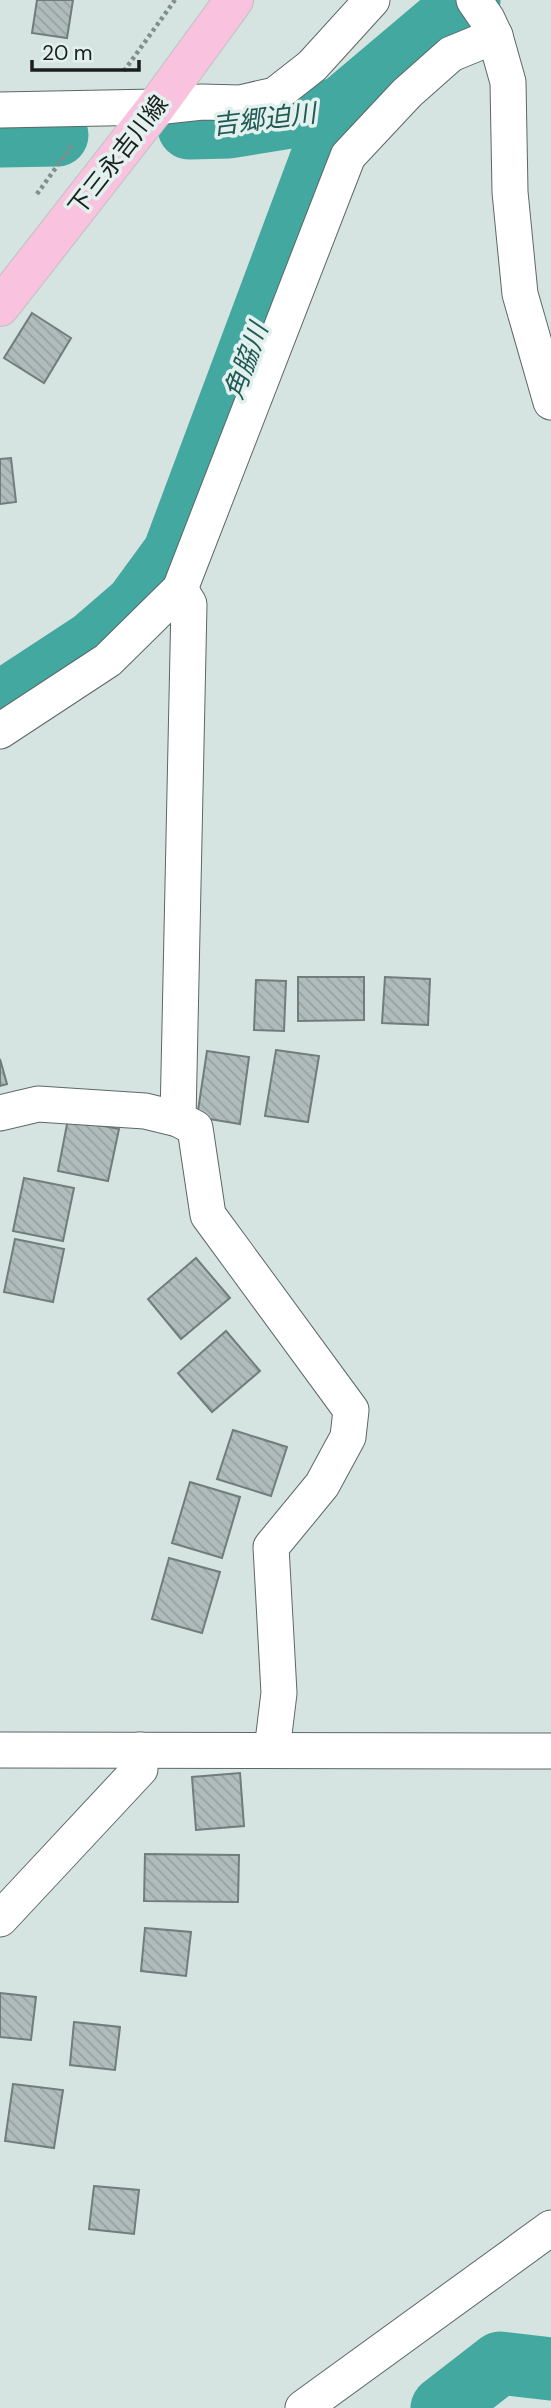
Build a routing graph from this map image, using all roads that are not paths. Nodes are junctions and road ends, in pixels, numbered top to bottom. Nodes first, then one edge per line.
1 (234, 0) edge
2 (372, 0) edge
3 (486, 18) edge
4 (156, 107) junction
5 (0, 110) edge
6 (0, 307) edge
7 (551, 402) edge
8 (180, 589) junction
9 (0, 731) edge
10 (0, 1113) edge
11 (178, 1119) junction
12 (0, 1750) edge
13 (140, 1750) junction
14 (272, 1750) junction
15 (551, 1751) edge
16 (0, 1919) edge
17 (551, 2228) edge
18 (303, 2408) edge

1 - 4 main road, 下三永吉川線
2 - 4 street
3 - 7 street
3 - 8 street
4 - 5 street
4 - 6 main road, 下三永吉川線
8 - 9 street
8 - 11 street
10 - 11 street
11 - 14 street
12 - 13 street
13 - 14 street
13 - 16 street
14 - 15 street
17 - 18 street

